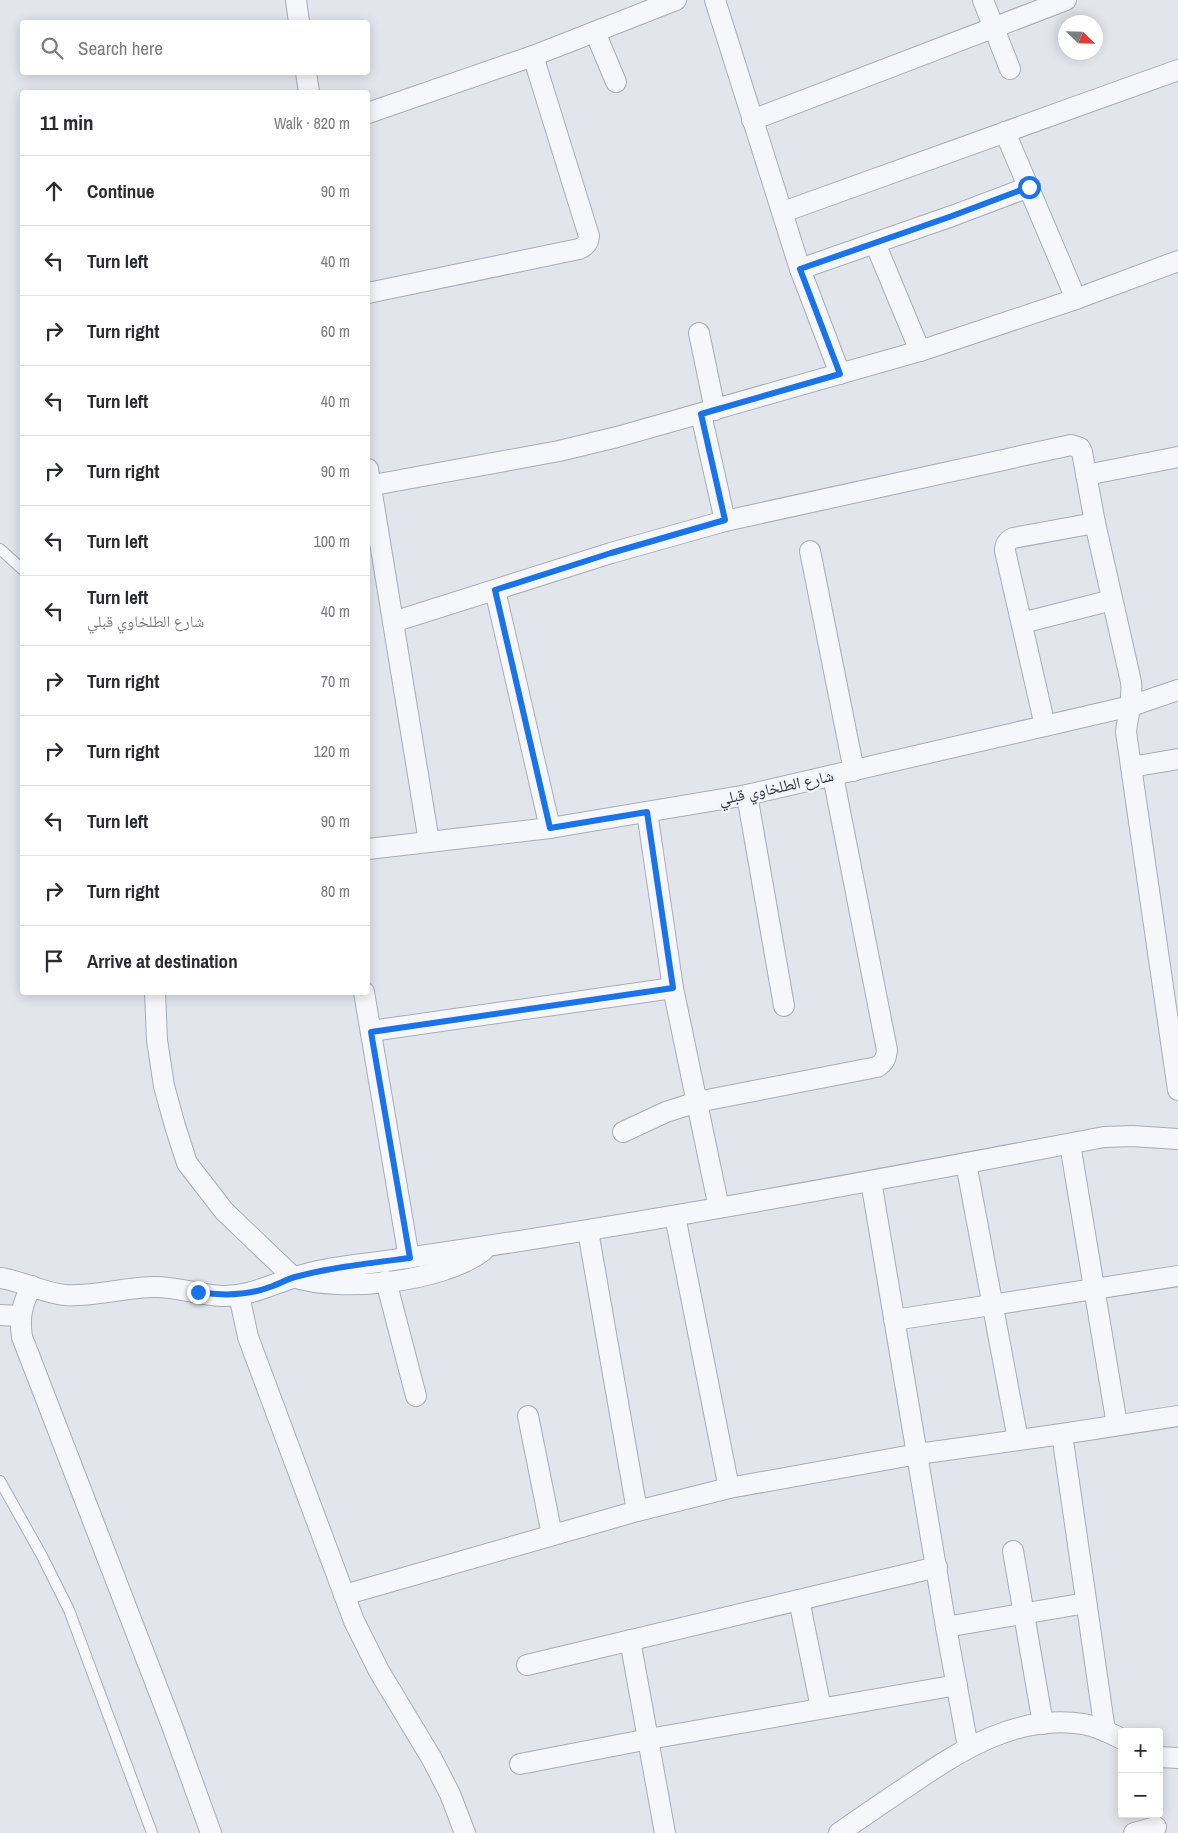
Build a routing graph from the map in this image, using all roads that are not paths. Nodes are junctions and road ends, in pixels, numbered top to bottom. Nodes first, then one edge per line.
1 (296, 0) edge
2 (676, 0) edge
3 (715, 0) edge
4 (984, 0) edge
5 (1066, 0) edge
6 (299, 20) edge
7 (994, 28) junction
8 (595, 32) junction
9 (534, 56) junction
10 (1010, 69) dead end
11 (1178, 70) edge
12 (306, 75) edge
13 (616, 82) dead end
14 (309, 90) edge
15 (370, 113) edge
16 (752, 120) junction
17 (1005, 132) junction
18 (1029, 187) junction
19 (783, 212) junction
20 (875, 243) junction
21 (1178, 261) edge
22 (800, 269) junction
23 (370, 293) edge
24 (1076, 299) junction
25 (699, 334) dead end
26 (920, 351) junction
27 (840, 374) junction
28 (708, 412) junction
29 (1178, 456) edge
30 (1086, 475) junction
31 (370, 480) edge
32 (370, 491) edge
33 (725, 520) junction
34 (1095, 523) junction
35 (0, 549) edge
36 (810, 551) dead end
37 (20, 567) edge
38 (495, 590) junction
39 (1112, 600) junction
40 (393, 622) junction
41 (1022, 622) junction
42 (1178, 690) edge
43 (1131, 706) junction
44 (1045, 726) junction
45 (1178, 759) edge
46 (1131, 767) junction
47 (854, 771) junction
48 (833, 776) junction
49 (747, 795) junction
50 (647, 812) junction
51 (550, 828) junction
52 (429, 842) junction
53 (370, 849) edge
54 (673, 988) junction
55 (155, 995) edge
56 (365, 995) edge
57 (784, 1006) dead end
58 (371, 1032) junction
59 (1178, 1090) edge
60 (697, 1102) junction
61 (623, 1132) dead end
62 (1178, 1139) edge
63 (1070, 1144) junction
64 (966, 1163) junction
65 (871, 1181) junction
66 (719, 1208) junction
67 (675, 1216) junction
68 (588, 1231) junction
69 (491, 1246) junction
70 (410, 1258) junction
71 (1178, 1276) edge
72 (293, 1277) junction
73 (0, 1278) edge
74 (386, 1282) junction
75 (32, 1286) junction
76 (1095, 1289) junction
77 (240, 1295) junction
78 (993, 1305) junction
79 (0, 1315) edge
80 (21, 1316) junction
81 (894, 1320) junction
82 (416, 1396) dead end
83 (528, 1416) dead end
84 (1178, 1416) edge
85 (1117, 1425) junction
86 (1062, 1434) junction
87 (1018, 1440) junction
88 (918, 1454) junction
89 (0, 1481) edge
90 (729, 1488) junction
91 (637, 1511) junction
92 (552, 1536) junction
93 (1013, 1551) dead end
94 (937, 1567) junction
95 (344, 1595) junction
96 (799, 1600) junction
97 (1086, 1603) junction
98 (1024, 1614) junction
99 (946, 1627) junction
100 (630, 1640) junction
101 (527, 1665) dead end
102 (957, 1685) junction
103 (820, 1708) junction
104 (1043, 1724) junction
105 (1113, 1735) edge
106 (649, 1738) junction
107 (968, 1747) junction
108 (1163, 1757) edge
109 (1178, 1758) edge
110 (520, 1764) dead end
111 (1156, 1827) dead end
112 (152, 1833) edge
113 (211, 1833) edge
114 (465, 1833) edge
115 (665, 1833) edge
116 (839, 1833) edge
117 (1134, 1833) edge

1 - 6 street
2 - 8 street
3 - 16 street
4 - 7 street
5 - 7 street
7 - 10 street
7 - 16 street
8 - 9 street
8 - 13 street
9 - 15 street
9 - 23 street
11 - 17 street
12 - 14 street
16 - 19 street
17 - 18 street
17 - 19 street
18 - 20 street
18 - 24 street
19 - 22 street
20 - 22 street
20 - 26 street
21 - 24 street
22 - 27 street
24 - 26 street
25 - 28 street
26 - 27 street
27 - 28 street
28 - 31 street
28 - 33 street
29 - 30 street
30 - 33 street
30 - 34 street
32 - 40 street
33 - 38 street
34 - 39 street
34 - 41 street
35 - 37 lane
36 - 47 street
38 - 40 street
38 - 51 street
39 - 41 street
39 - 43 street
40 - 52 street
41 - 44 street
42 - 43 street, شارع الطلخاوي قبلي
43 - 44 street, شارع الطلخاوي قبلي
43 - 46 street
44 - 47 street, شارع الطلخاوي قبلي
45 - 46 street
46 - 59 street
47 - 48 street, شارع الطلخاوي قبلي
48 - 49 street, شارع الطلخاوي قبلي
48 - 60 street
49 - 50 street, شارع الطلخاوي قبلي
49 - 57 street
50 - 51 street, شارع الطلخاوي قبلي
50 - 54 street
51 - 52 street, شارع الطلخاوي قبلي
52 - 53 street, شارع الطلخاوي قبلي
54 - 58 street
54 - 60 street
55 - 72 street
56 - 58 street
58 - 70 street
60 - 61 street
60 - 66 street
62 - 63 street
63 - 64 street
63 - 76 street
64 - 65 street
64 - 78 street
65 - 66 street
65 - 81 street
66 - 67 street
67 - 68 street
67 - 90 street
68 - 69 street
68 - 91 street
69 - 70 street
69 - 74 street
70 - 72 street
71 - 76 street
72 - 74 street
72 - 77 street
73 - 75 street
74 - 82 street
75 - 77 street
75 - 80 street
76 - 78 street
76 - 85 street
77 - 95 street
78 - 81 street
78 - 87 street
79 - 80 street
80 - 113 street
81 - 88 street
83 - 92 street
84 - 85 street
85 - 86 street
86 - 87 street
86 - 97 street
87 - 88 street
88 - 90 street
88 - 94 street
89 - 112 lane
90 - 91 street
91 - 92 street
92 - 95 street
93 - 98 street
94 - 96 street
94 - 99 street
95 - 114 street
96 - 100 street
96 - 103 street
97 - 98 street
97 - 105 street
98 - 99 street
98 - 104 street
99 - 102 street
100 - 101 street
100 - 106 street
102 - 103 street
102 - 107 street
103 - 106 street
104 - 105 street
104 - 107 street
106 - 110 street
106 - 115 street
107 - 116 street
108 - 109 street
111 - 117 street

